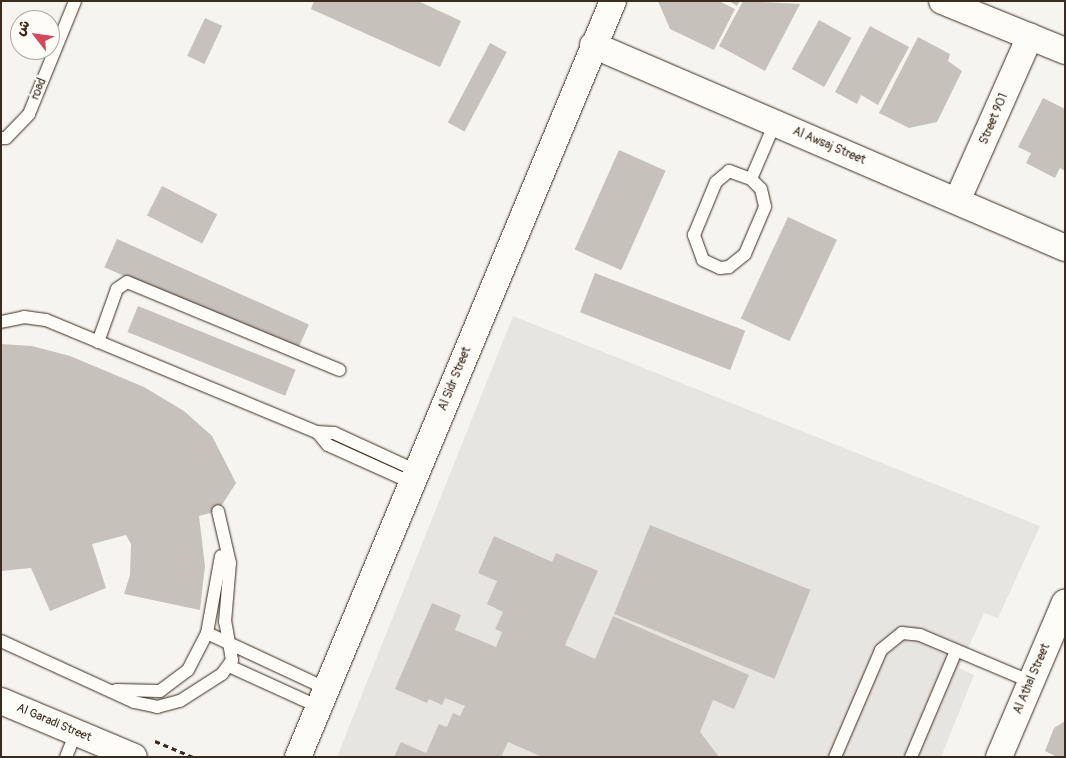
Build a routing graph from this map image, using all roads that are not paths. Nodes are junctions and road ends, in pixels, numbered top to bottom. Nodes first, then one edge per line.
1 (75, 1) edge
2 (612, 1) edge
3 (942, 1) edge
4 (1030, 36) junction
5 (593, 45) junction
6 (1065, 51) edge
7 (775, 123) junction
8 (1, 138) edge
9 (751, 178) junction
10 (957, 201) junction
11 (1065, 248) edge
12 (1, 322) edge
13 (98, 342) junction
14 (339, 370) dead end
15 (414, 477) junction
16 (1062, 616) edge
17 (207, 633) junction
18 (1, 640) edge
19 (232, 646) junction
20 (956, 651) junction
21 (229, 666) junction
22 (1031, 682) junction
23 (116, 690) junction
24 (323, 698) junction
25 (1, 701) edge
26 (76, 732) junction
27 (66, 757) edge
28 (134, 757) edge
29 (298, 757) edge
30 (835, 757) edge
31 (911, 757) edge
32 (999, 757) edge

1 - 8 lane, road
2 - 5 street, Al Sidr Street
3 - 4 street
4 - 6 street
4 - 10 street, Street 901
5 - 7 street, Al Awsaj Street
5 - 15 street, Al Sidr Street
7 - 9 lane
7 - 10 street, Al Awsaj Street
9 - 9 lane
10 - 11 street, Al Awsaj Street
12 - 13 lane
13 - 14 lane
13 - 15 lane
15 - 24 street, Al Sidr Street
16 - 22 street, Al Athal Street
17 - 19 lane
17 - 19 lane
17 - 23 lane
18 - 23 lane
19 - 21 lane
19 - 24 lane
20 - 22 lane
20 - 30 lane
20 - 31 lane
21 - 23 lane
21 - 24 lane
22 - 32 street, Al Athal Street
24 - 29 street, Al Sidr Street
25 - 26 street, Al Garadi Street
26 - 27 lane
26 - 28 street, Al Garadi Street

